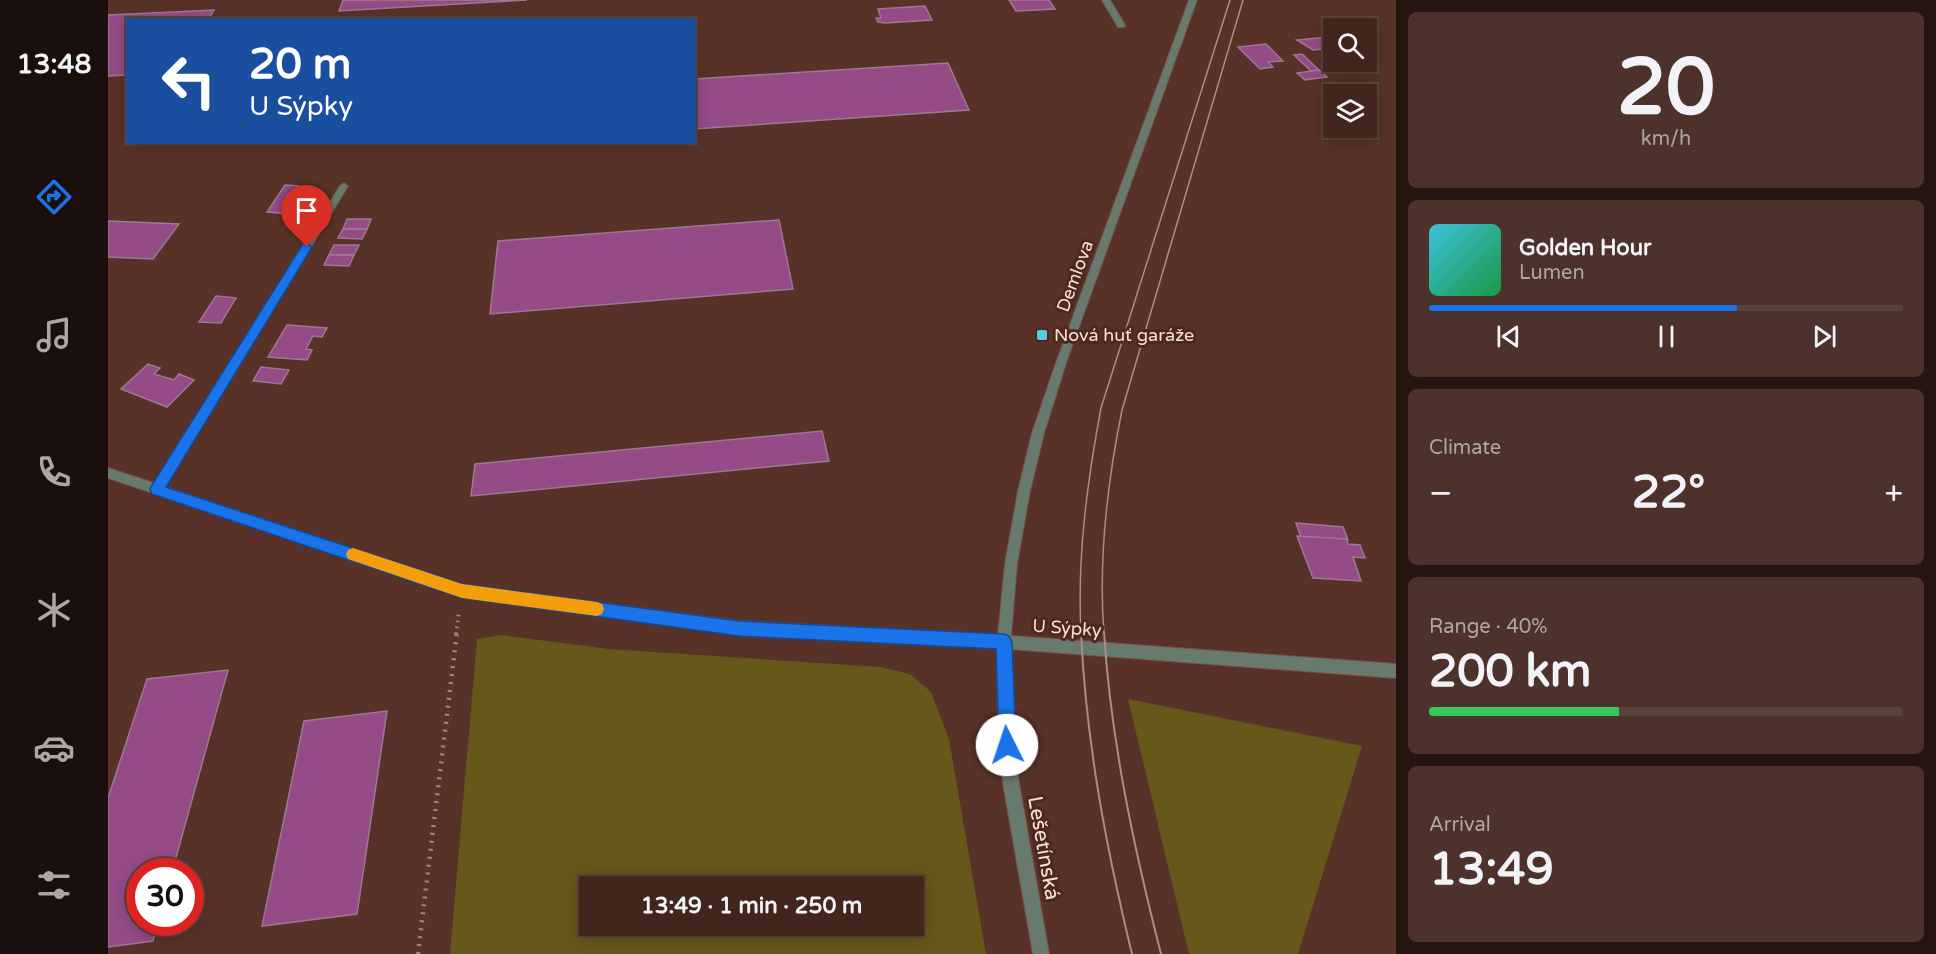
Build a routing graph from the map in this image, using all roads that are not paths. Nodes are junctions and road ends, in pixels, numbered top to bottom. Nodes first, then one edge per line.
1 (1106, 0) edge
2 (1193, 0) edge
3 (1121, 26) dead end
4 (344, 186) dead end
5 (108, 473) edge
6 (157, 489) junction
7 (1004, 642) junction
8 (1396, 671) edge
9 (1041, 954) edge

1 - 3 street
2 - 7 street, Demlova
4 - 6 street
5 - 6 street, U Sýpky
6 - 7 street, U Sýpky
7 - 8 street, U Sýpky
7 - 9 street, Lešetínská

